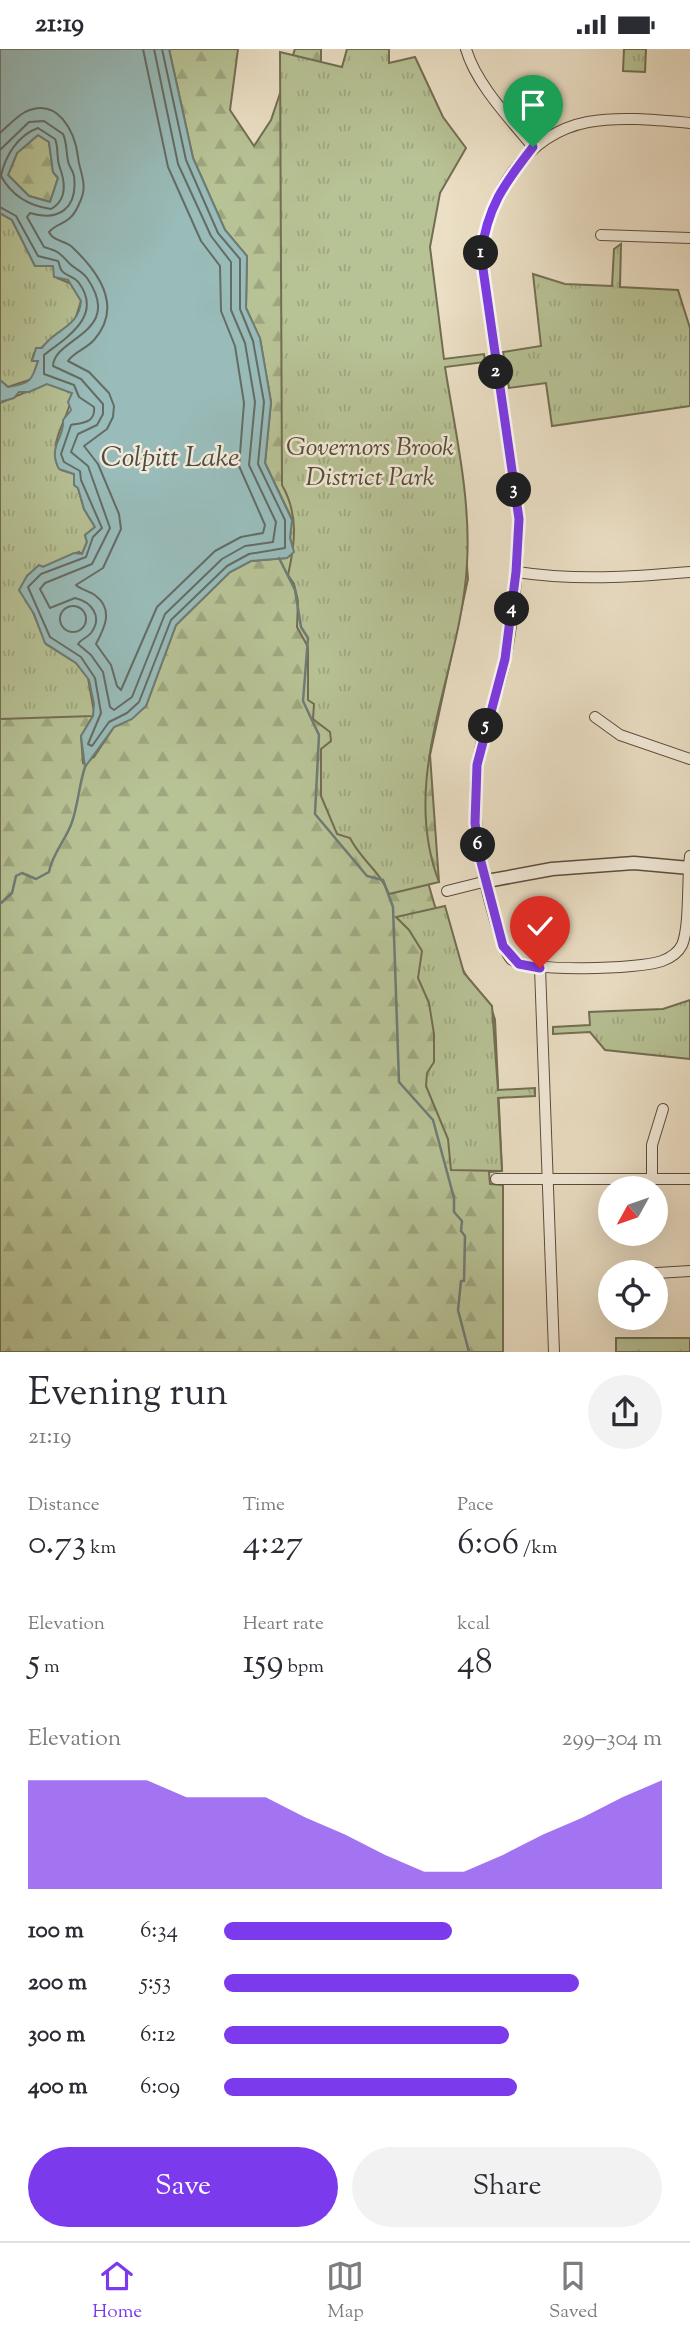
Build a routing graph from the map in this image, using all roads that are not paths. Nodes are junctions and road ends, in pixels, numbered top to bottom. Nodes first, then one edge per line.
1 (466, 49) edge
2 (690, 123) edge
3 (533, 147) junction
4 (601, 235) dead end
5 (690, 238) edge
6 (516, 572) junction
7 (690, 572) edge
8 (595, 717) dead end
9 (690, 759) edge
10 (690, 864) edge
11 (487, 881) junction
12 (446, 891) dead end
13 (540, 968) junction
14 (663, 1109) dead end
15 (652, 1176) edge
16 (598, 1178) edge
17 (668, 1178) edge
18 (496, 1179) dead end
19 (546, 1179) junction
20 (690, 1179) edge
21 (690, 1271) edge
22 (668, 1272) edge
23 (554, 1352) edge

1 - 3 street
2 - 3 street
3 - 6 street
4 - 5 street
6 - 7 street
6 - 11 street
8 - 9 street
10 - 11 street
10 - 13 street
11 - 12 street
11 - 13 street
13 - 19 street
14 - 15 street
16 - 19 street
17 - 20 street
18 - 19 street
19 - 23 street
21 - 22 street

